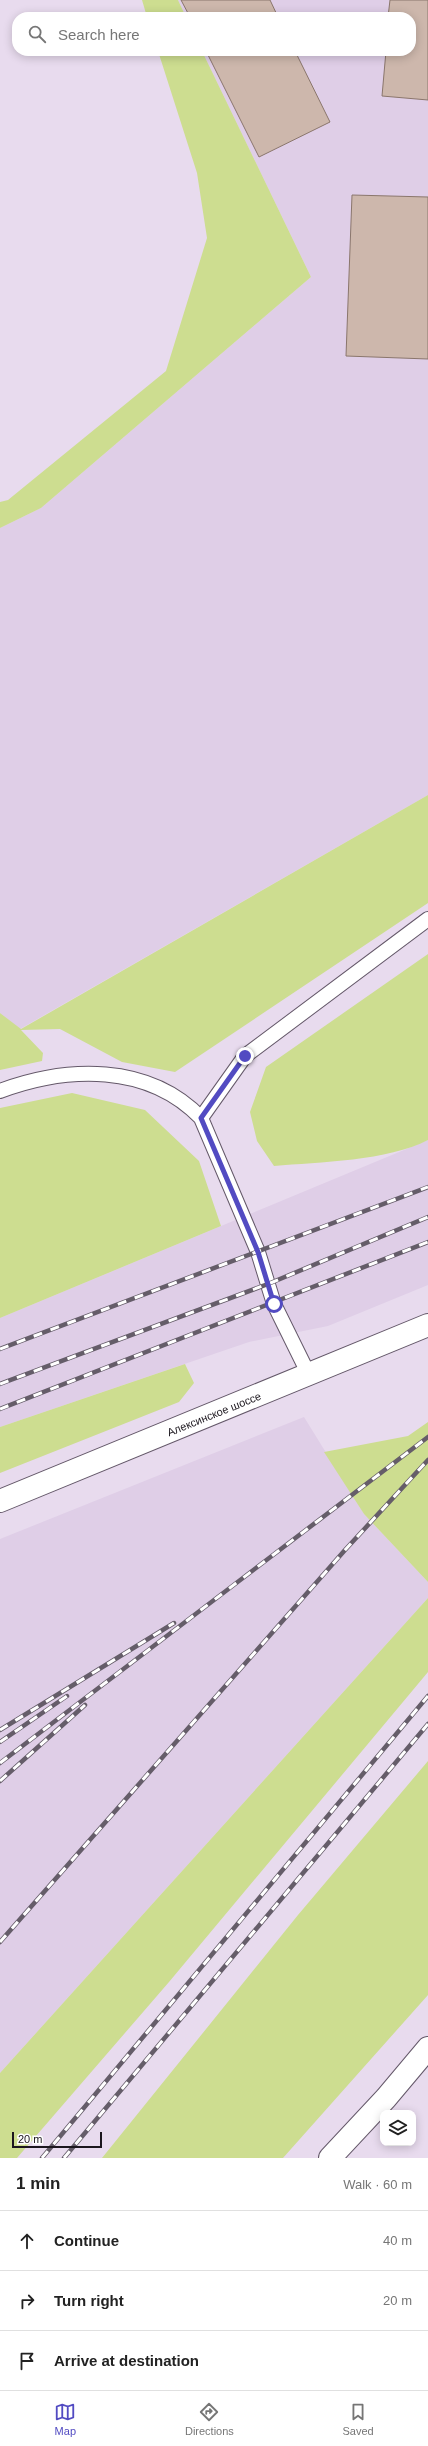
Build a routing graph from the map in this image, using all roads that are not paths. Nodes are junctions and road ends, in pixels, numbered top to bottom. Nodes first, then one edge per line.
1 (428, 919) edge
2 (0, 1091) edge
3 (201, 1118) junction
4 (428, 1324) edge
5 (309, 1375) junction
6 (0, 1501) edge
7 (428, 2048) edge
8 (330, 2158) edge

1 - 3 lane
2 - 3 lane
3 - 5 lane
4 - 5 main road, Алексинское шоссе
5 - 6 main road, Алексинское шоссе
7 - 8 main road

